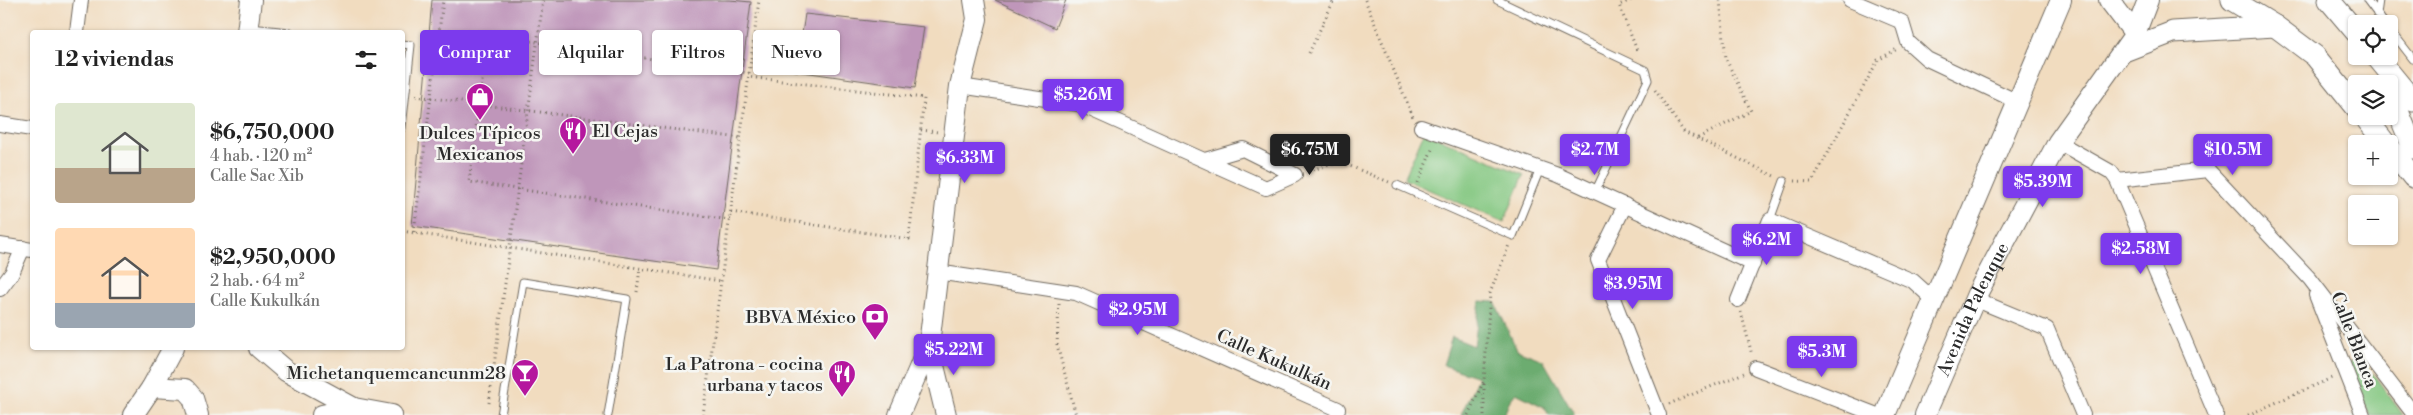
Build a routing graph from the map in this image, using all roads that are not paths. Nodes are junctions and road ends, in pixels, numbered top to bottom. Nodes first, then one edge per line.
1 (81, 0) edge
2 (251, 0) edge
3 (985, 0) edge
4 (1496, 0) edge
5 (1850, 0) edge
6 (2060, 0) edge
7 (2109, 0) edge
8 (2148, 0) edge
9 (2232, 0) edge
10 (2367, 0) edge
11 (2379, 0) edge
12 (2332, 1) edge
13 (976, 10) edge
14 (2377, 14) joint
15 (2348, 22) edge
16 (2275, 26) junction
17 (77, 30) edge
18 (247, 30) edge
19 (2398, 40) edge
20 (2130, 42) junction
21 (405, 44) edge
22 (2413, 59) edge
23 (2383, 65) edge
24 (960, 86) junction
25 (2348, 97) edge
26 (2413, 101) edge
27 (405, 102) edge
28 (2018, 102) junction
29 (2398, 112) edge
30 (0, 124) edge
31 (2371, 125) edge
32 (1421, 127) road end
33 (30, 129) edge
34 (2379, 135) edge
35 (2058, 142) junction
36 (2413, 148) edge
37 (2398, 158) edge
38 (1205, 160) junction
39 (1540, 169) junction
40 (2413, 177) edge
41 (2117, 180) junction
42 (1784, 181) road end
43 (1397, 185) road end
44 (1596, 192) junction
45 (1624, 205) junction
46 (1770, 220) junction
47 (0, 245) edge
48 (28, 249) edge
49 (1753, 264) junction
50 (937, 272) junction
51 (2310, 279) junction
52 (0, 289) edge
53 (1978, 294) junction
54 (1738, 300) road end
55 (1934, 300) junction
56 (929, 345) junction
57 (172, 350) edge
58 (261, 350) edge
59 (1756, 368) road end
60 (152, 387) junction
61 (354, 408) junction
62 (1338, 409) dead end
63 (1658, 412) edge
64 (2413, 413) edge
65 (133, 415) edge
66 (198, 415) edge
67 (322, 415) edge
68 (392, 415) edge
69 (501, 415) edge
70 (608, 415) edge
71 (899, 415) edge
72 (946, 415) edge
73 (1877, 415) edge
74 (1885, 415) edge
75 (1925, 415) edge
76 (2083, 415) edge
77 (2216, 415) edge
78 (2363, 415) edge

1 - 17 street
2 - 18 street
3 - 13 street
4 - 44 lane
5 - 28 street
6 - 28 street
7 - 20 street
8 - 20 street, Avenida Palenque
9 - 16 main road
10 - 14 lane
11 - 14 lane
12 - 15 main road
13 - 24 street
16 - 20 main road
16 - 25 main road
19 - 22 lane
20 - 35 street, Avenida Palenque
21 - 27 lane
23 - 26 main road
24 - 38 street
24 - 50 street
28 - 55 street
29 - 36 main road
30 - 33 street
31 - 34 main road
32 - 39 street
35 - 41 street
35 - 53 street, Avenida Palenque
37 - 40 main road
38 - 38 street
39 - 43 lane
39 - 44 street
41 - 51 street, Calle Blanca
41 - 77 street
42 - 46 lane
44 - 45 street
45 - 49 street
45 - 63 street
46 - 49 street
46 - 55 street
47 - 48 street
48 - 52 street
49 - 54 street
50 - 56 street
50 - 62 street, Calle Kukulkán
51 - 64 street, Calle Blanca
51 - 78 street, Calle Blanca
53 - 75 street, Avenida Palenque
53 - 76 street
55 - 74 street
56 - 71 street
56 - 72 street
57 - 60 street
58 - 61 street
59 - 73 street
60 - 65 street
60 - 66 street
61 - 67 street
61 - 68 street
69 - 70 lane

